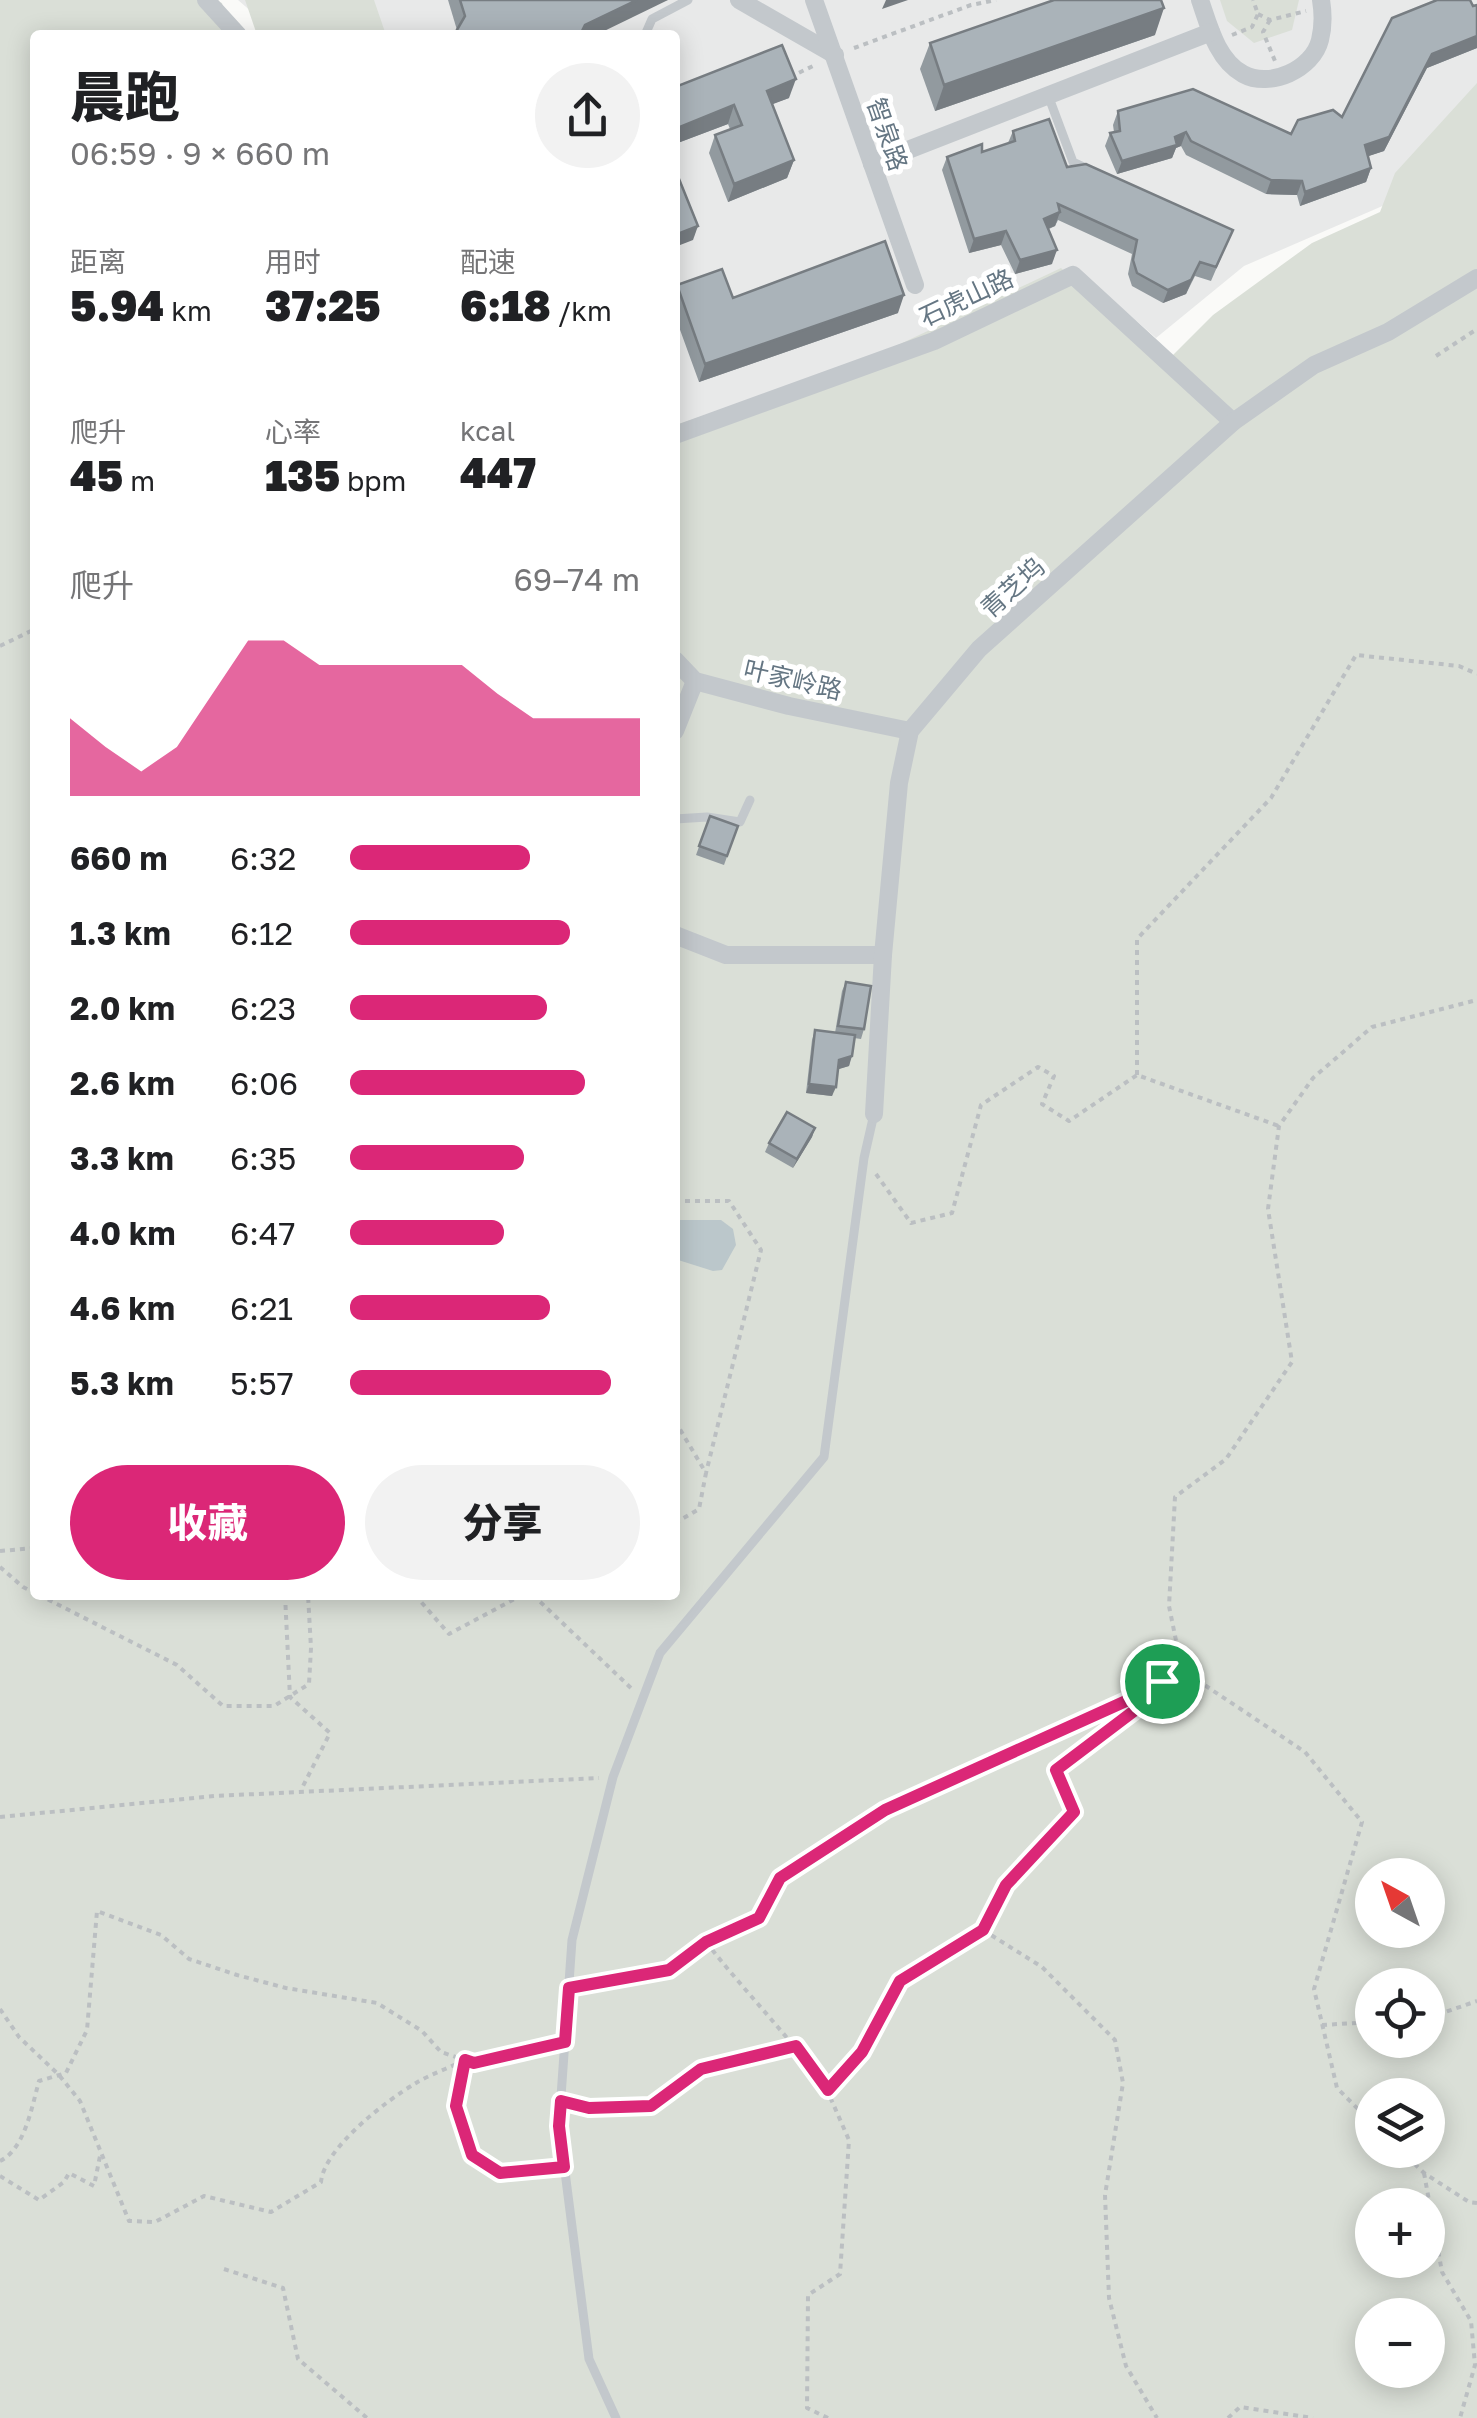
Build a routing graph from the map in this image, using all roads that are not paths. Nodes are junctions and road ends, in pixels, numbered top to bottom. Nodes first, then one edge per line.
1 (206, 0) edge
2 (688, 0) edge
3 (739, 0) edge
4 (814, 0) edge
5 (1200, 0) edge
6 (1321, 3) edge
7 (233, 30) edge
8 (646, 30) edge
9 (1213, 37) junction
10 (835, 55) junction
11 (1048, 96) junction
12 (872, 164) junction
13 (1103, 177) edge
14 (1476, 282) edge
15 (916, 284) road end
16 (1233, 422) junction
17 (680, 433) edge
18 (680, 665) edge
19 (695, 681) junction
20 (680, 718) edge
21 (910, 731) junction
22 (750, 800) dead end
23 (680, 819) edge
24 (680, 938) edge
25 (883, 955) junction
26 (874, 1114) joint
27 (616, 2418) edge

1 - 7 street
2 - 8 lane
3 - 10 street
4 - 10 street, 智泉路
5 - 9 street
6 - 9 street
9 - 11 street
10 - 12 street, 智泉路
11 - 12 street
11 - 13 lane
12 - 15 street, 智泉路
14 - 16 street, 青芝坞
16 - 17 street, 石虎山路
16 - 21 street, 青芝坞
18 - 19 street
19 - 20 street
19 - 21 street, 叶家岭路
21 - 25 street, 青芝坞
22 - 23 lane
24 - 25 street
25 - 26 street, 青芝坞
26 - 27 lane

